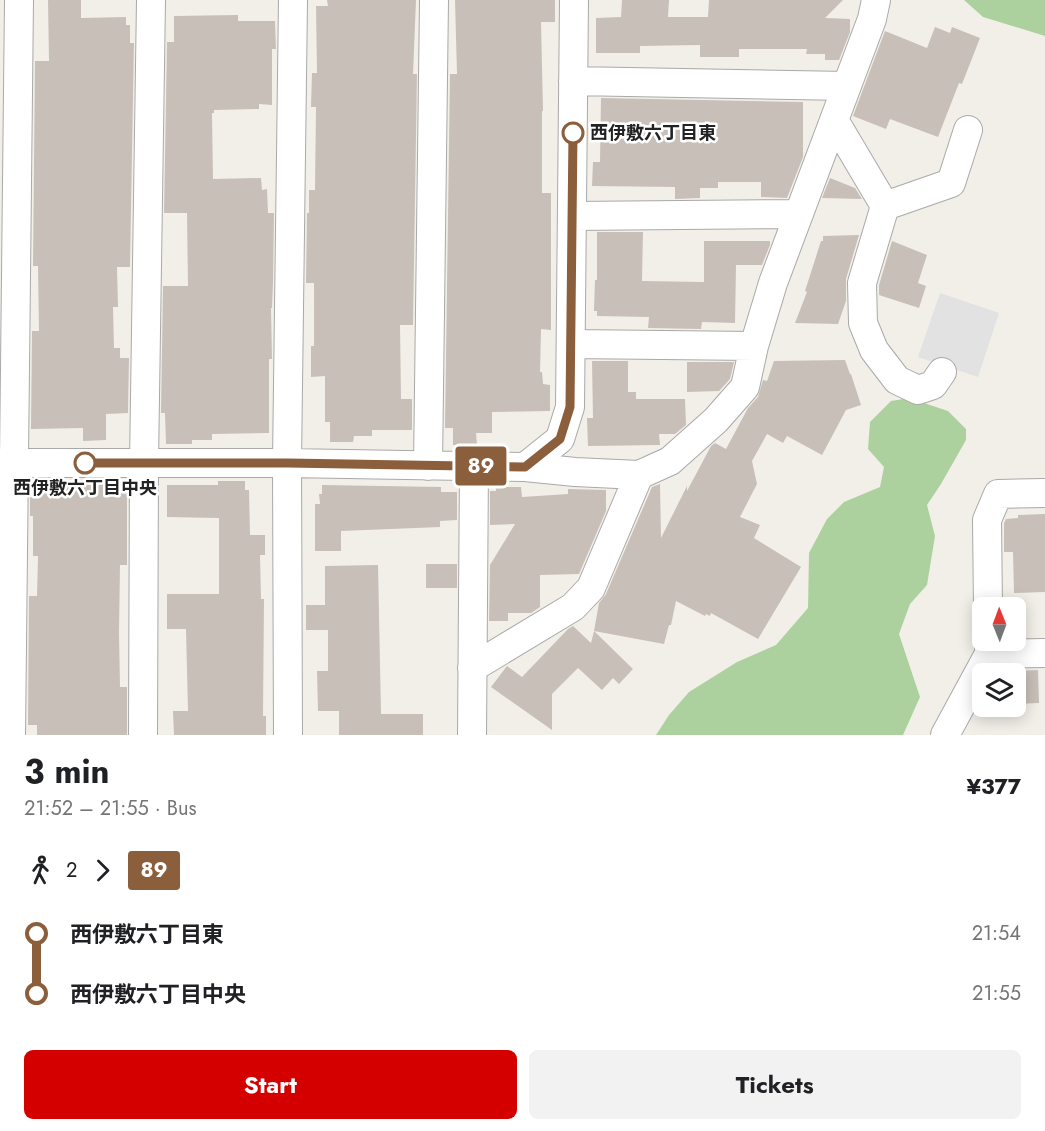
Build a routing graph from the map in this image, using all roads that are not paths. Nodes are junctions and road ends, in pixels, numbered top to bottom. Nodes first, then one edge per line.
1 (19, 0) edge
2 (151, 0) edge
3 (293, 0) edge
4 (434, 0) edge
5 (574, 0) edge
6 (876, 0) edge
7 (573, 81) junction
8 (847, 86) junction
9 (834, 120) junction
10 (968, 130) dead end
11 (885, 206) junction
12 (799, 214) junction
13 (572, 216) junction
14 (571, 344) junction
15 (754, 346) junction
16 (942, 372) dead end
17 (7, 463) edge
18 (144, 463) junction
19 (288, 463) junction
20 (428, 466) junction
21 (474, 466) junction
22 (525, 467) junction
23 (639, 475) junction
24 (1045, 493) edge
25 (988, 597) edge
26 (987, 651) edge
27 (1026, 651) edge
28 (1045, 653) edge
29 (472, 668) junction
30 (11, 735) edge
31 (143, 735) edge
32 (288, 735) edge
33 (472, 735) edge
34 (945, 735) edge

1 - 17 street
2 - 18 street
3 - 19 street
4 - 20 street
5 - 7 street
6 - 8 street
7 - 8 street
7 - 13 street
8 - 9 street
9 - 11 street
9 - 12 street
10 - 11 street
11 - 16 street
12 - 13 street
12 - 15 street
13 - 14 street
14 - 15 street
14 - 22 street
15 - 23 street
17 - 18 street
17 - 30 street
18 - 19 street
18 - 31 street
19 - 20 street
19 - 32 street
20 - 21 street
21 - 22 street
21 - 29 street
22 - 23 street
23 - 29 street
24 - 25 street
26 - 34 street
27 - 28 street
29 - 33 street

